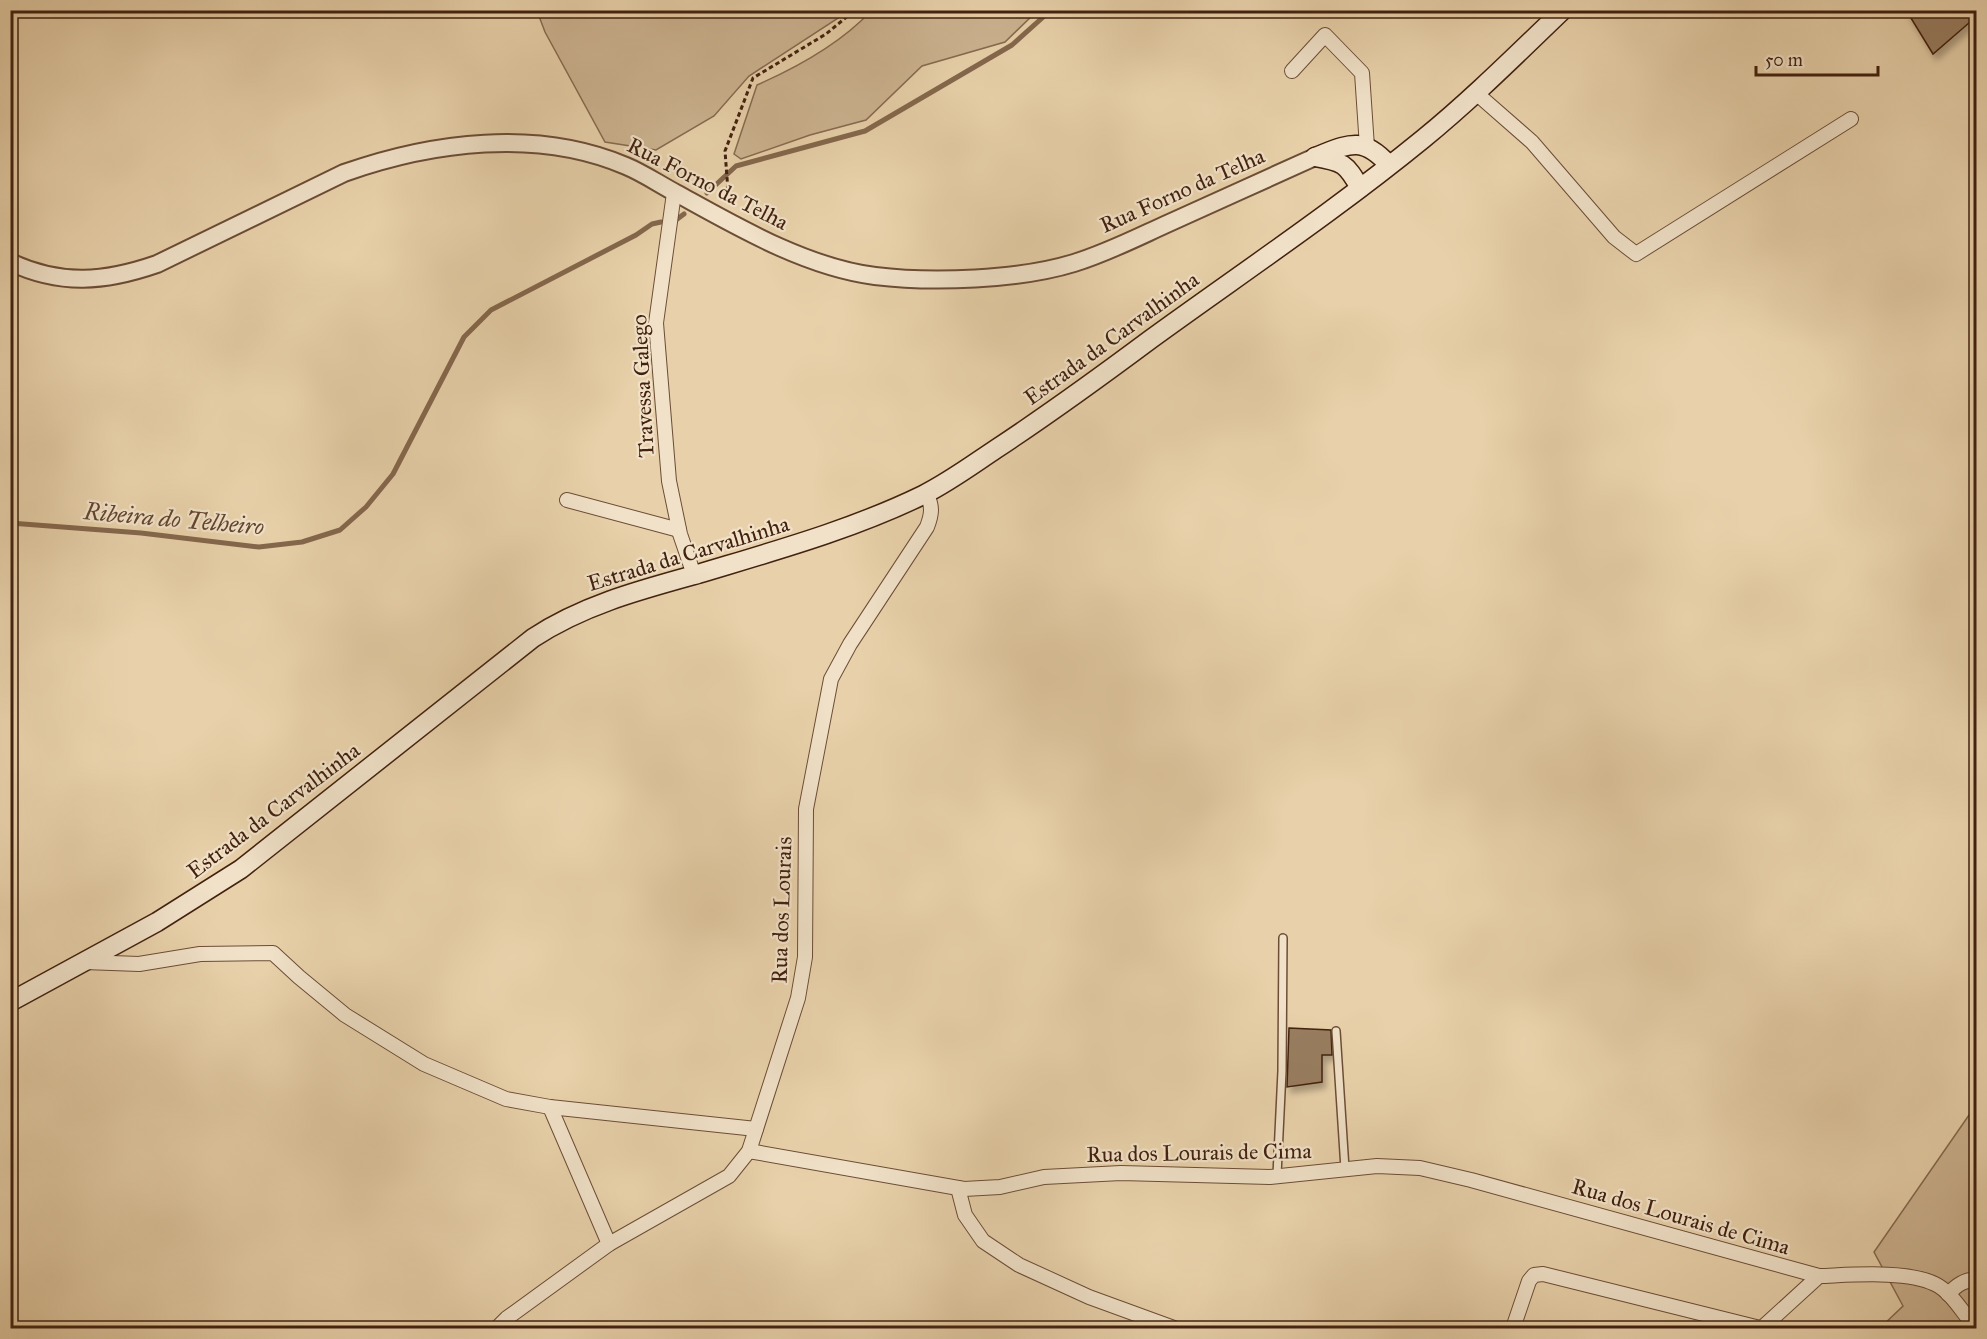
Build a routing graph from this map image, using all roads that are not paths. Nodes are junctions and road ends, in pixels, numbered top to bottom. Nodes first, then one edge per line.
1 (1563, 10) edge
2 (1292, 71) dead end
3 (1476, 93) junction
4 (1851, 119) dead end
5 (1364, 146) junction
6 (1315, 157) junction
7 (1389, 165) junction
8 (1349, 168) junction
9 (1360, 188) junction
10 (674, 193) junction
11 (10, 262) edge
12 (926, 494) junction
13 (567, 500) dead end
14 (679, 530) junction
15 (694, 574) junction
16 (1282, 938) dead end
17 (84, 962) junction
18 (10, 1002) edge
19 (1336, 1031) dead end
20 (550, 1107) junction
21 (756, 1129) junction
22 (749, 1151) junction
23 (1345, 1169) junction
24 (1277, 1175) junction
25 (958, 1188) junction
26 (609, 1244) junction
27 (1819, 1276) junction
28 (1977, 1279) edge
29 (1948, 1294) junction
30 (1142, 1322) edge
31 (509, 1323) edge
32 (1972, 1327) edge
33 (497, 1329) edge
34 (1174, 1329) edge
35 (1513, 1329) edge
36 (1761, 1329) edge

1 - 3 main road, Estrada da Carvalhinha
2 - 5 street
3 - 4 street
3 - 7 main road, Estrada da Carvalhinha
5 - 6 main road, Rua Forno da Telha
5 - 7 main road
5 - 8 main road
6 - 8 main road
6 - 10 street, Rua Forno da Telha
7 - 9 main road, Estrada da Carvalhinha
8 - 9 main road
9 - 12 main road, Estrada da Carvalhinha
10 - 11 street, Rua Forno da Telha
10 - 14 street, Travessa Galego
12 - 15 main road, Estrada da Carvalhinha
12 - 21 street, Rua dos Lourais
13 - 14 street
14 - 15 street, Travessa Galego
15 - 17 main road, Estrada da Carvalhinha
16 - 24 lane
17 - 18 main road, Estrada da Carvalhinha
17 - 20 street
19 - 23 lane
20 - 21 street
20 - 26 street
21 - 22 street, Rua dos Lourais
22 - 25 street, Rua dos Lourais de Cima
22 - 26 street, Rua dos Lourais
23 - 24 street, Rua dos Lourais de Cima
23 - 27 street, Rua dos Lourais de Cima
24 - 25 street, Rua dos Lourais de Cima
25 - 30 street
26 - 31 street, Rua dos Lourais
27 - 29 street, Rua dos Lourais de Cima
27 - 36 street
28 - 29 street
29 - 32 street
30 - 34 street
31 - 33 street, Rua dos Lourais
35 - 36 street

